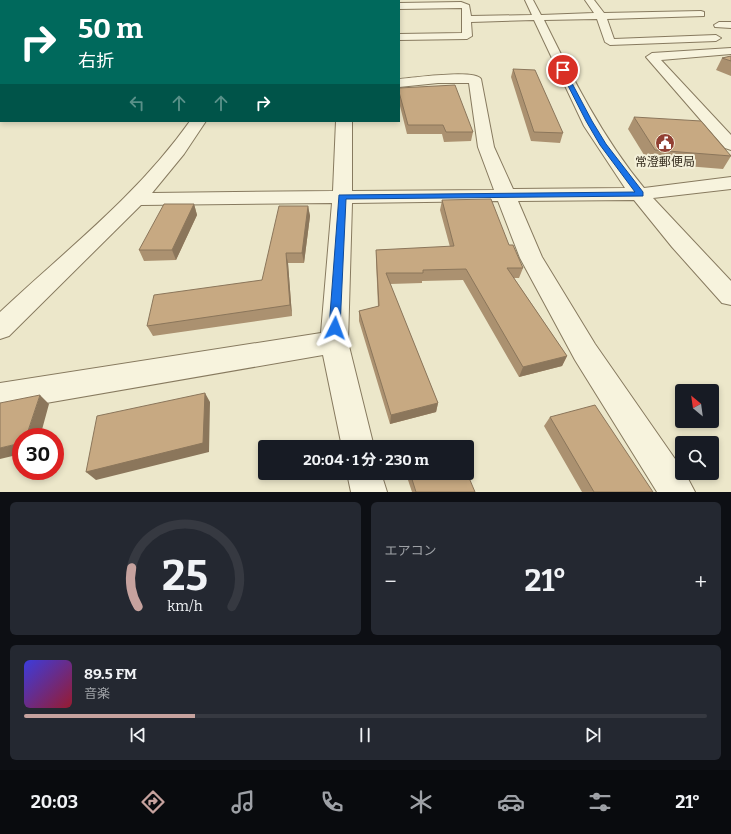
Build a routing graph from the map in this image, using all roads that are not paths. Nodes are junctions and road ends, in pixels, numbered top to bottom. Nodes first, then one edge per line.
1 (529, 0) edge
2 (590, 0) edge
3 (682, 4) dead end
4 (404, 6) edge
5 (601, 16) junction
6 (468, 18) junction
7 (538, 18) junction
8 (710, 20) junction
9 (731, 24) edge
10 (400, 34) edge
11 (727, 35) edge
12 (400, 37) edge
13 (731, 51) edge
14 (400, 83) edge
15 (197, 122) edge
16 (344, 122) edge
17 (731, 145) edge
18 (731, 183) edge
19 (640, 194) junction
20 (505, 195) junction
21 (342, 197) junction
22 (137, 199) junction
23 (731, 296) edge
24 (0, 328) edge
25 (334, 342) junction
26 (0, 397) edge
27 (356, 440) edge
28 (366, 480) edge
29 (369, 492) edge
30 (677, 492) edge

1 - 7 street
2 - 5 street
3 - 8 street
4 - 6 street
4 - 10 street
5 - 7 street
5 - 8 street
5 - 11 street
6 - 7 street
6 - 12 street
7 - 19 street
8 - 9 street
8 - 11 street
13 - 17 street
14 - 20 street
15 - 22 street
16 - 21 street
18 - 19 street
19 - 20 street
19 - 23 street
20 - 21 street
20 - 30 street
21 - 22 street
21 - 25 street
22 - 24 street
25 - 26 street
25 - 27 street
28 - 29 street

